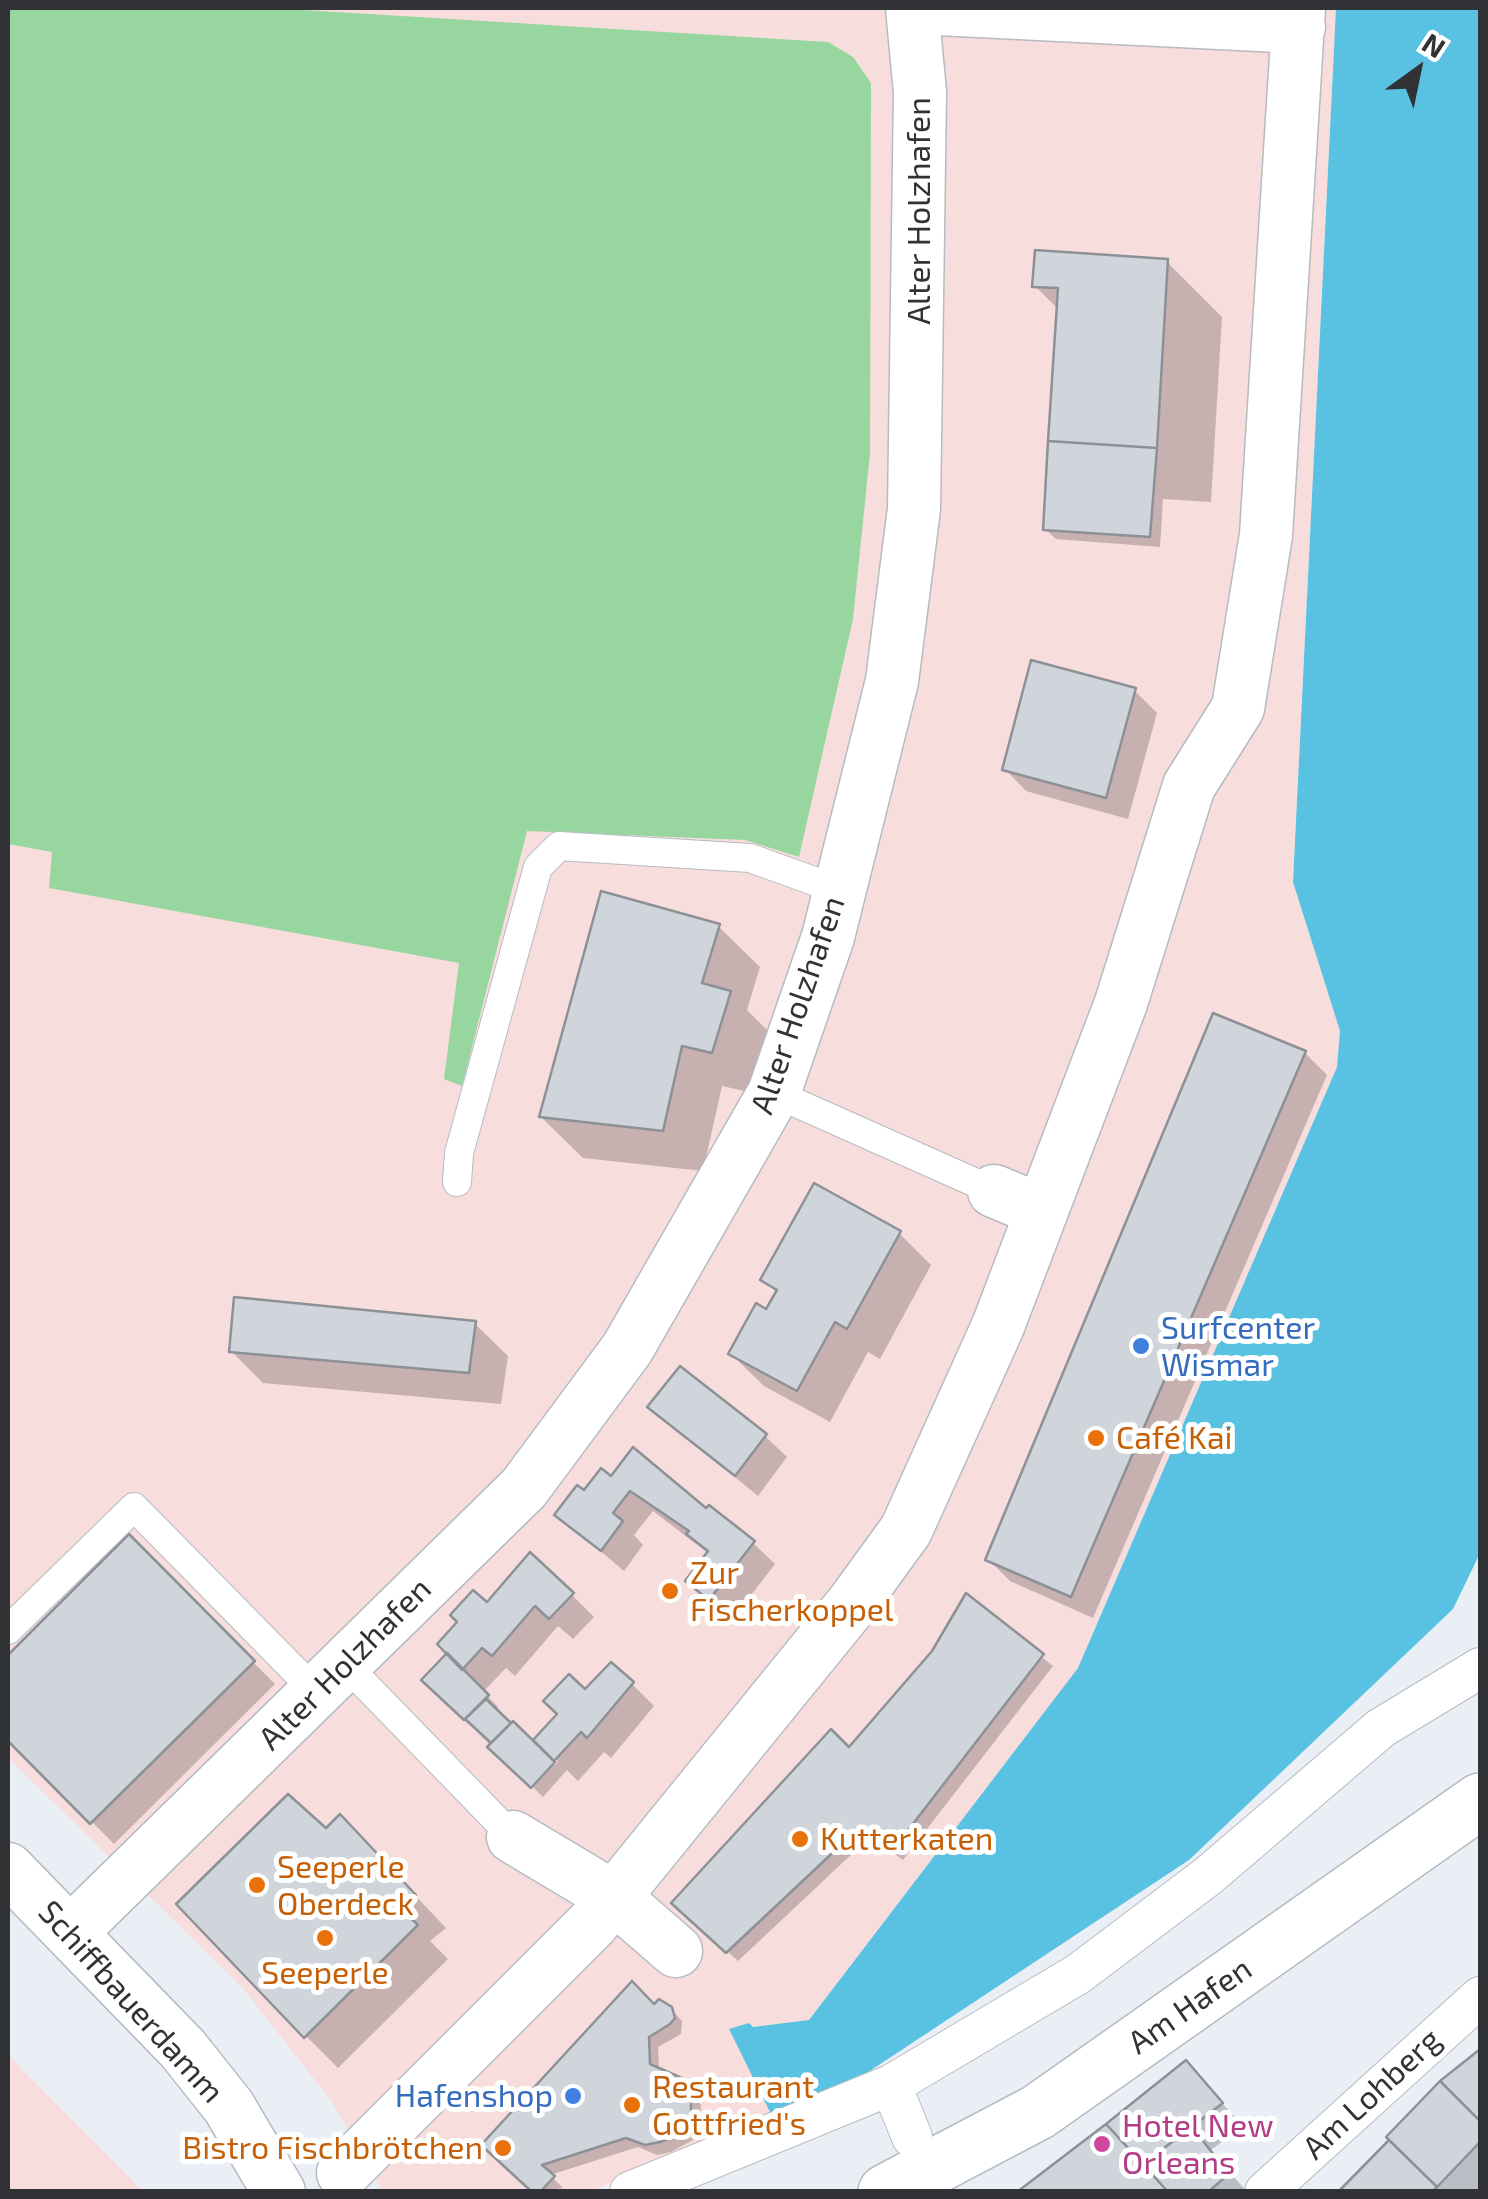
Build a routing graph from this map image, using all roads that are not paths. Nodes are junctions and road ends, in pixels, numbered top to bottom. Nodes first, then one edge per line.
1 (916, 8) edge
2 (1299, 17) edge
3 (839, 890) junction
4 (774, 1094) junction
5 (456, 1182) dead end
6 (994, 1191) joint
7 (1042, 1211) junction
8 (8, 1630) edge
9 (1480, 1668) edge
10 (330, 1677) junction
11 (1480, 1800) edge
12 (513, 1837) joint
13 (8, 1869) edge
14 (615, 1898) junction
15 (72, 1932) junction
16 (676, 1952) dead end
17 (1480, 1997) edge
18 (892, 2085) junction
19 (912, 2137) dead end
20 (343, 2173) dead end
21 (279, 2192) edge
22 (630, 2192) edge
23 (886, 2192) edge
24 (1266, 2192) edge

1 - 2 street
1 - 3 street, Alter Holzhafen
2 - 7 street
3 - 4 street, Alter Holzhafen
3 - 5 lane
4 - 6 lane
4 - 10 street, Alter Holzhafen
6 - 7 street
7 - 14 street
8 - 10 lane
9 - 18 street
10 - 12 lane
10 - 15 street, Alter Holzhafen
11 - 23 street, Am Hafen
12 - 14 street
13 - 15 street, Schiffbauerdamm
14 - 16 street
14 - 20 street
15 - 21 street, Schiffbauerdamm
17 - 24 street, Am Lohberg
18 - 19 street
18 - 22 street

